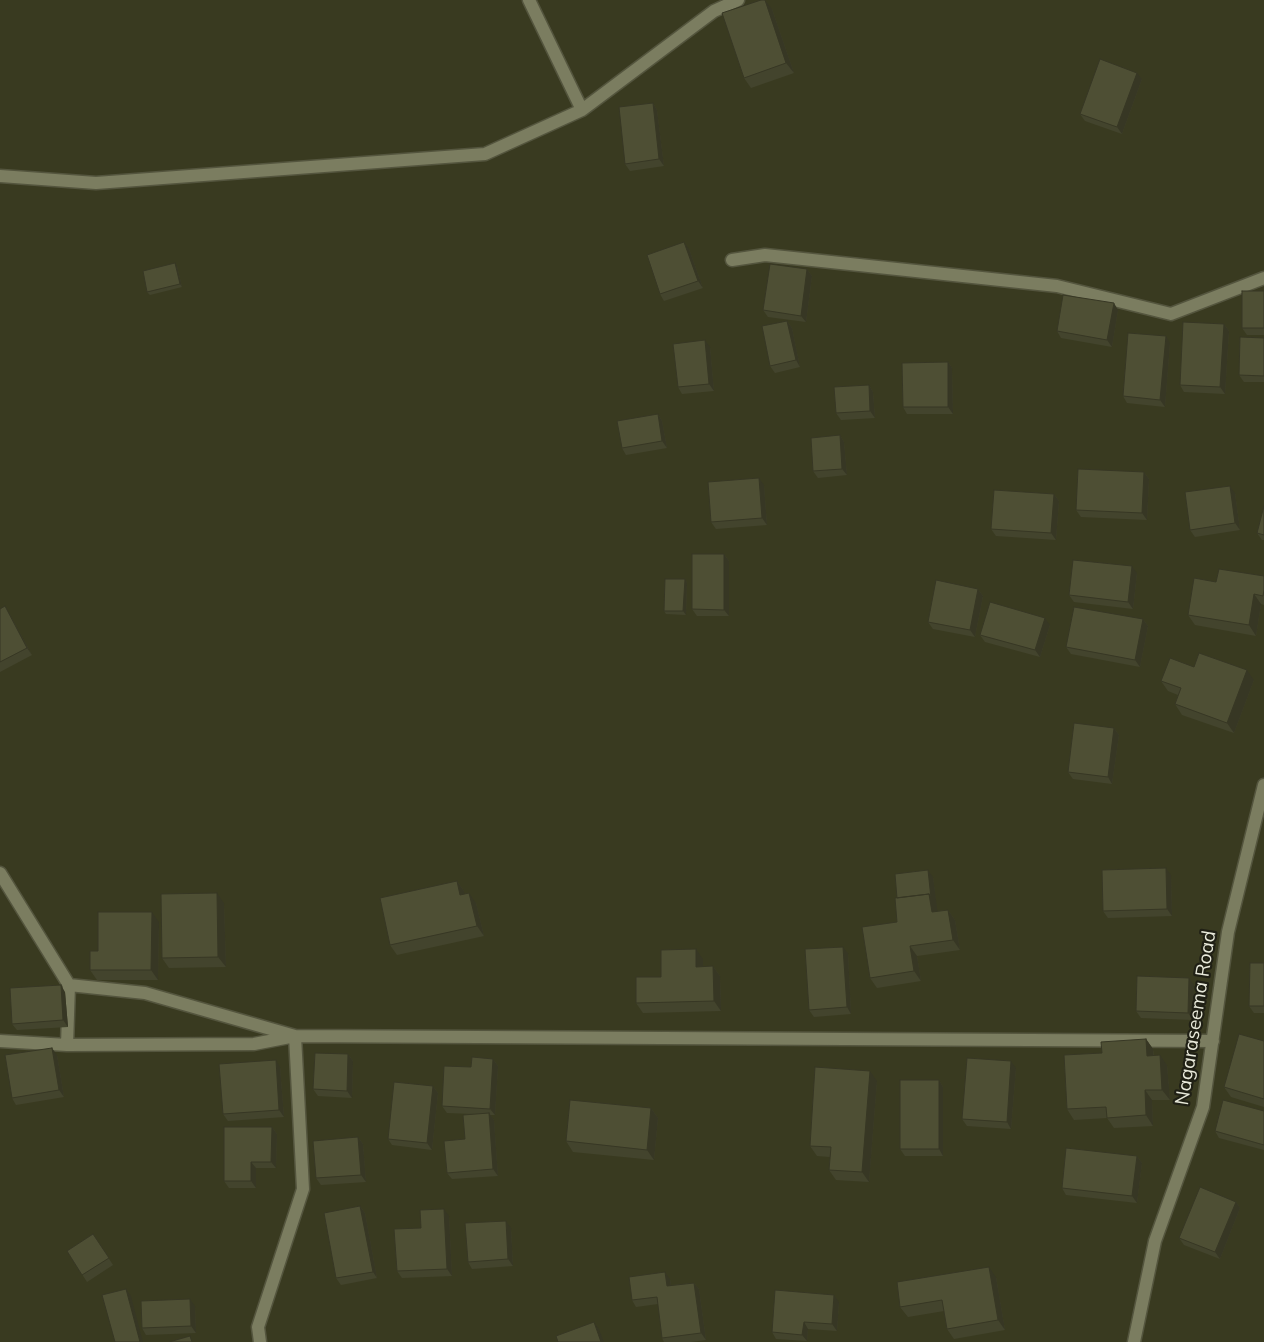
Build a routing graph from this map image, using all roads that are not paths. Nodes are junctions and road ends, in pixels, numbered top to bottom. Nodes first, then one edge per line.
1 (529, 0) edge
2 (738, 0) edge
3 (582, 110) junction
4 (0, 176) edge
5 (732, 260) dead end
6 (1264, 278) edge
7 (1264, 785) edge
8 (0, 873) edge
9 (69, 985) junction
10 (295, 1036) junction
11 (0, 1041) edge
12 (1213, 1041) junction
13 (67, 1045) junction
14 (260, 1342) edge
15 (1134, 1342) edge

1 - 3 street
2 - 3 street
3 - 4 street
5 - 6 street
7 - 12 street, Nagaraseema Road
8 - 9 street
9 - 10 street
9 - 13 street
10 - 12 street
10 - 13 street
10 - 14 street
11 - 13 street
12 - 15 street, Nagaraseema Road

